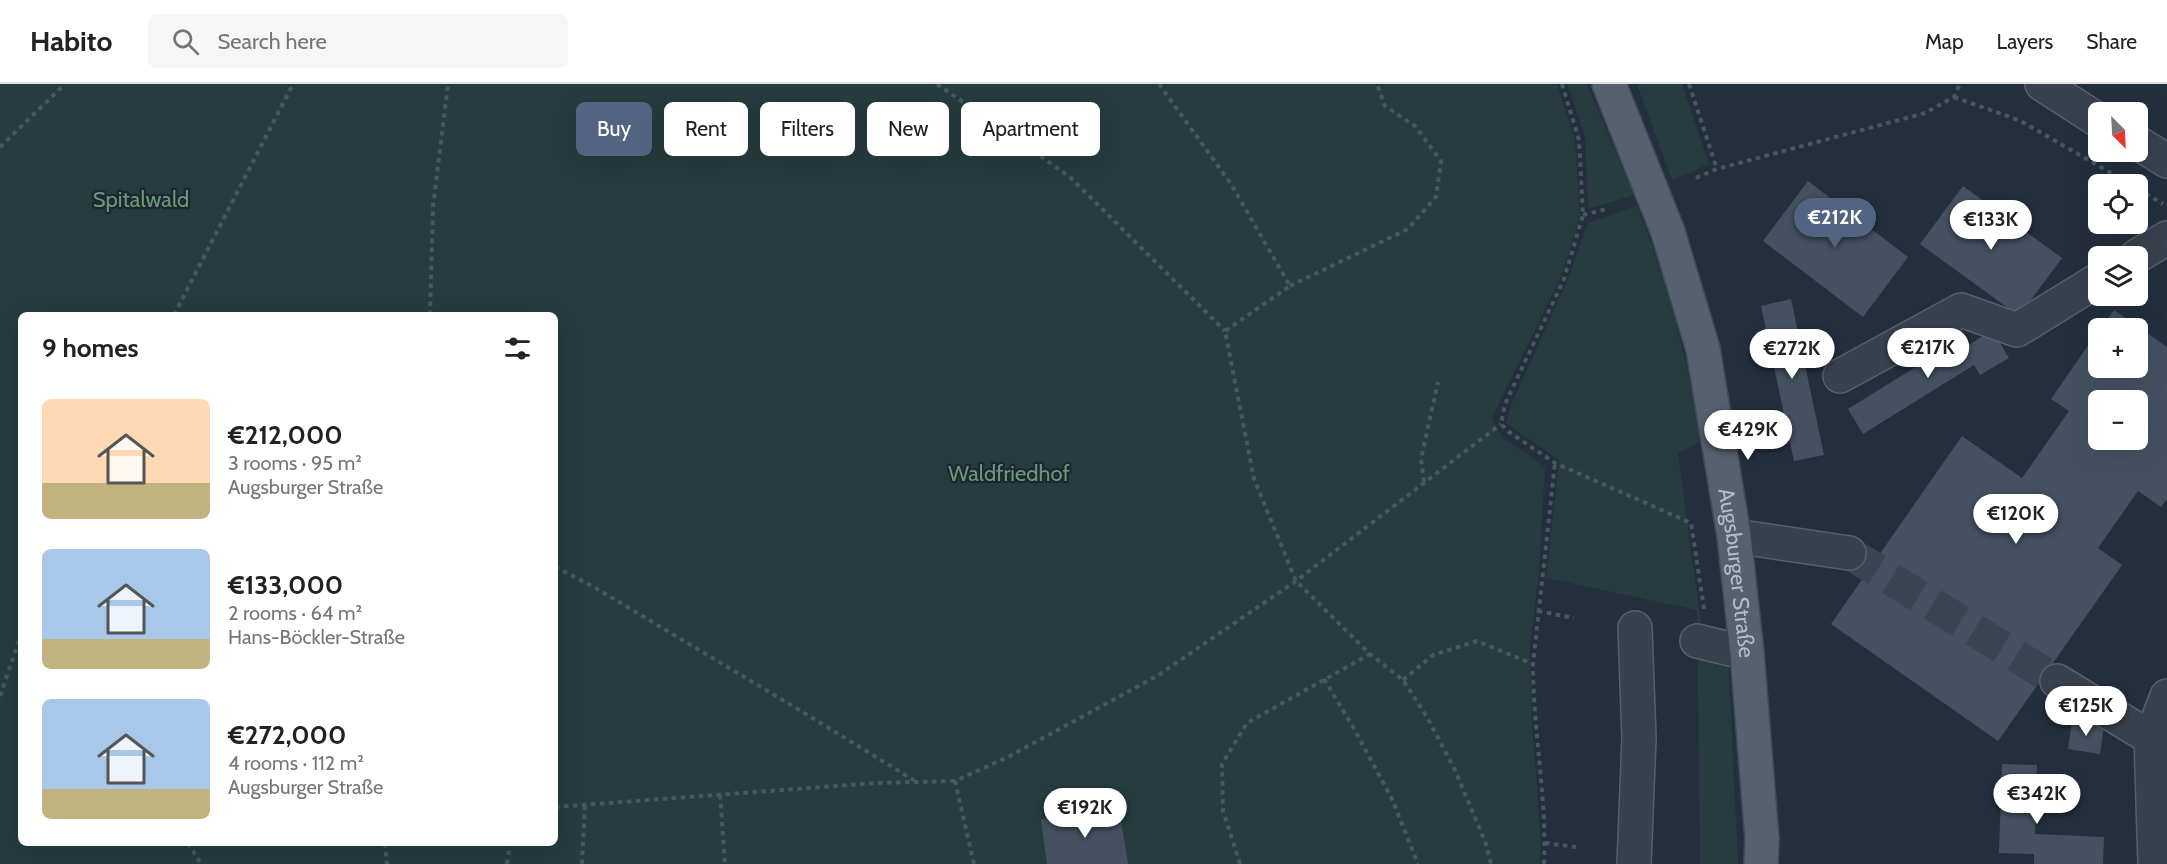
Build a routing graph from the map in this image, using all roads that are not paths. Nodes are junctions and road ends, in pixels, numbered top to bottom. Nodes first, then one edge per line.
1 (1609, 84) edge
2 (2042, 84) edge
3 (2088, 114) edge
4 (2148, 149) edge
5 (2167, 161) edge
6 (2167, 238) edge
7 (2148, 249) edge
8 (2088, 286) edge
9 (1840, 376) dead end
10 (1734, 536) junction
11 (1849, 553) tunnel mouth
12 (1635, 628) dead end
13 (1703, 643) road end
14 (1747, 653) junction
15 (2057, 681) tunnel mouth
16 (2167, 696) edge
17 (2151, 738) junction
18 (1634, 864) edge
19 (1761, 864) edge
20 (2155, 864) edge

1 - 10 main road, Augsburger Straße
2 - 3 street
4 - 5 street
6 - 7 street
8 - 9 street
10 - 11 street
10 - 14 main road, Augsburger Straße
12 - 18 street
13 - 14 street
14 - 19 main road, Augsburger Straße
15 - 17 street
16 - 17 street
17 - 20 street

